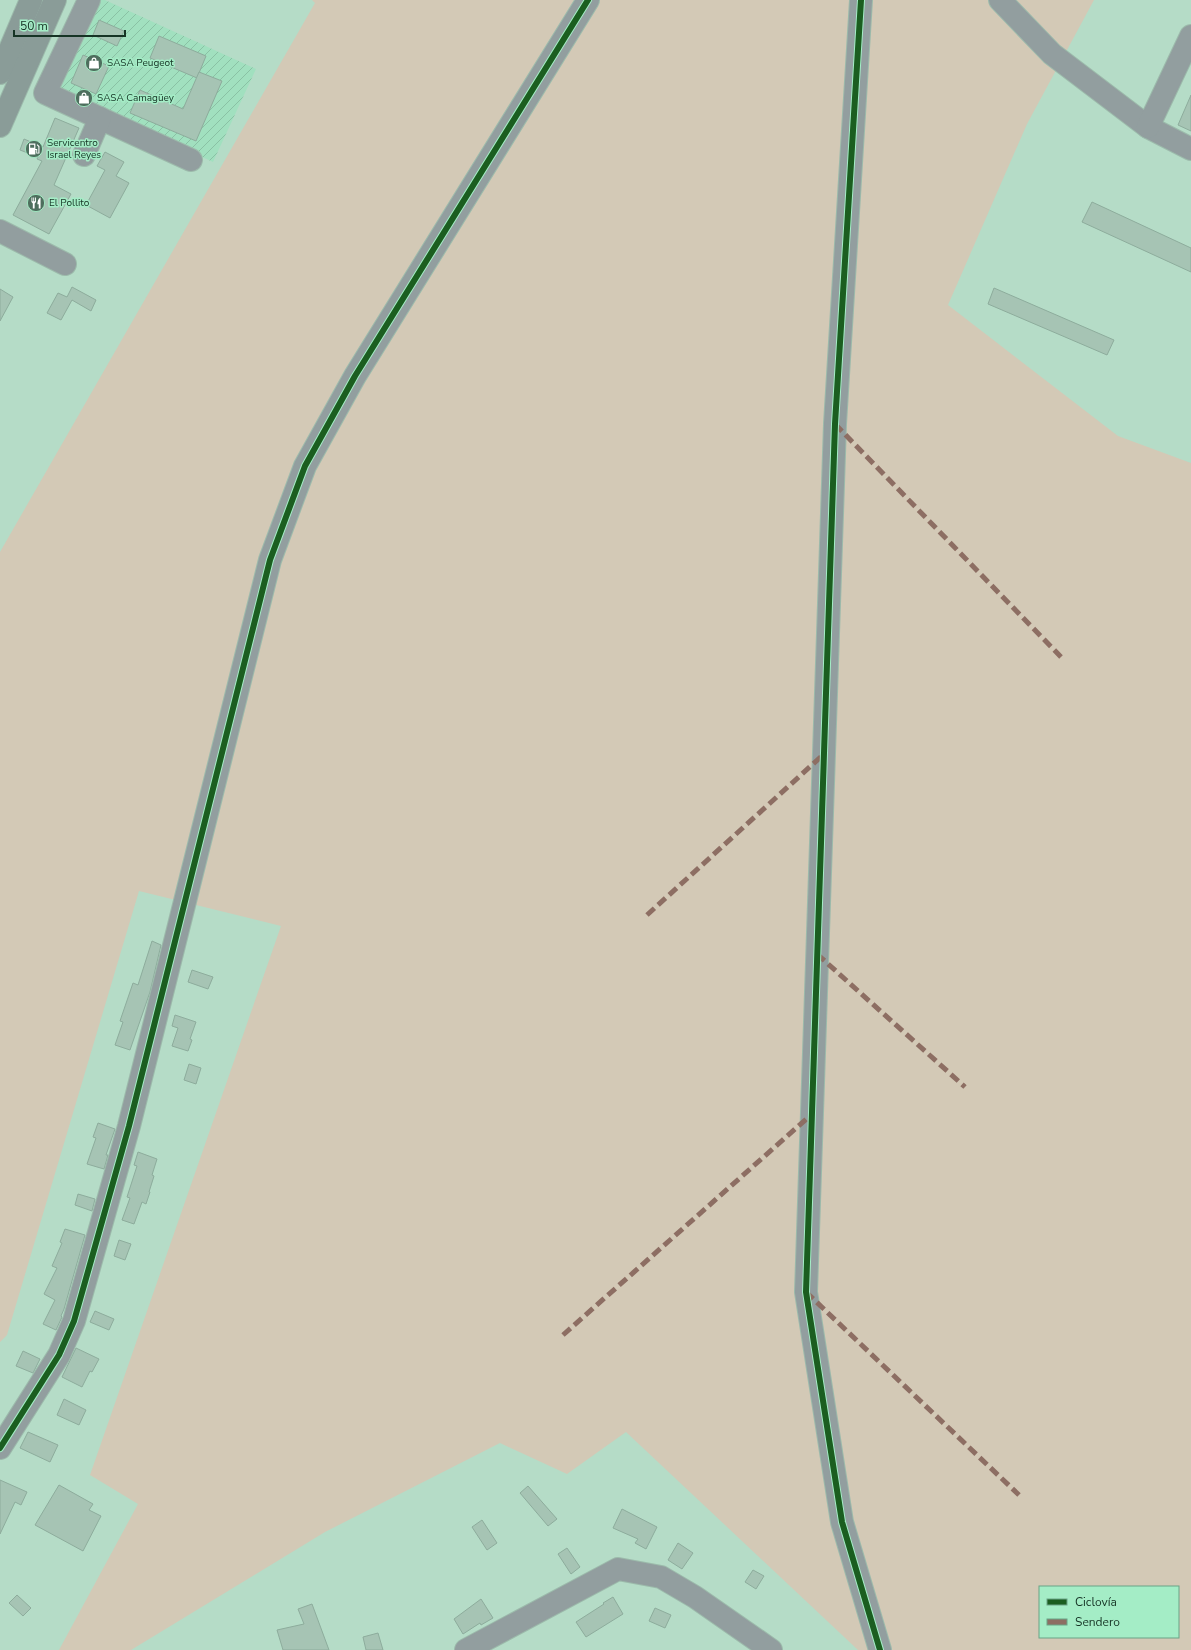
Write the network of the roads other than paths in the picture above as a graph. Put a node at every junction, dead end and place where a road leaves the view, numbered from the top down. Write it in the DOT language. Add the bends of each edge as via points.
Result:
graph roads {
  1 [pos="31,0"];
  2 [pos="55,0"];
  3 [pos="89,0"];
  4 [pos="588,0"];
  5 [pos="861,0"];
  6 [pos="1000,0"];
  7 [pos="1191,36"];
  8 [pos="13,42"];
  9 [pos="33,51"];
  10 [pos="59,63"];
  11 [pos="0,73"];
  12 [pos="100,118"];
  13 [pos="0,126"];
  14 [pos="1148,127"];
  15 [pos="1191,149"];
  16 [pos="84,155"];
  17 [pos="191,160"];
  18 [pos="0,231"];
  19 [pos="65,264"];
  20 [pos="0,1448"];
  21 [pos="466,1650"];
  22 [pos="771,1650"];
  23 [pos="880,1650"];
  1 -- 8 [label="highway"];
  2 -- 9 [label="highway"];
  3 -- 10 [label="street"];
  4 -- 20 [label="street" via="355,376 305,466 270,560 129,1126 74,1321 58,1354"];
  5 -- 23 [label="street" via="835,424 806,1292 842,1522"];
  6 -- 14 [label="street" via="1052,54"];
  7 -- 14 [label="street"];
  8 -- 9 [label="street"];
  8 -- 11 [label="highway"];
  9 -- 10 [label="street"];
  9 -- 13 [label="highway"];
  10 -- 12 [label="street" via="45,93"];
  12 -- 16 [label="street"];
  12 -- 17 [label="street"];
  14 -- 15 [label="street"];
  18 -- 19 [label="street"];
  21 -- 22 [label="street" via="618,1569 661,1577 695,1597"];
}
